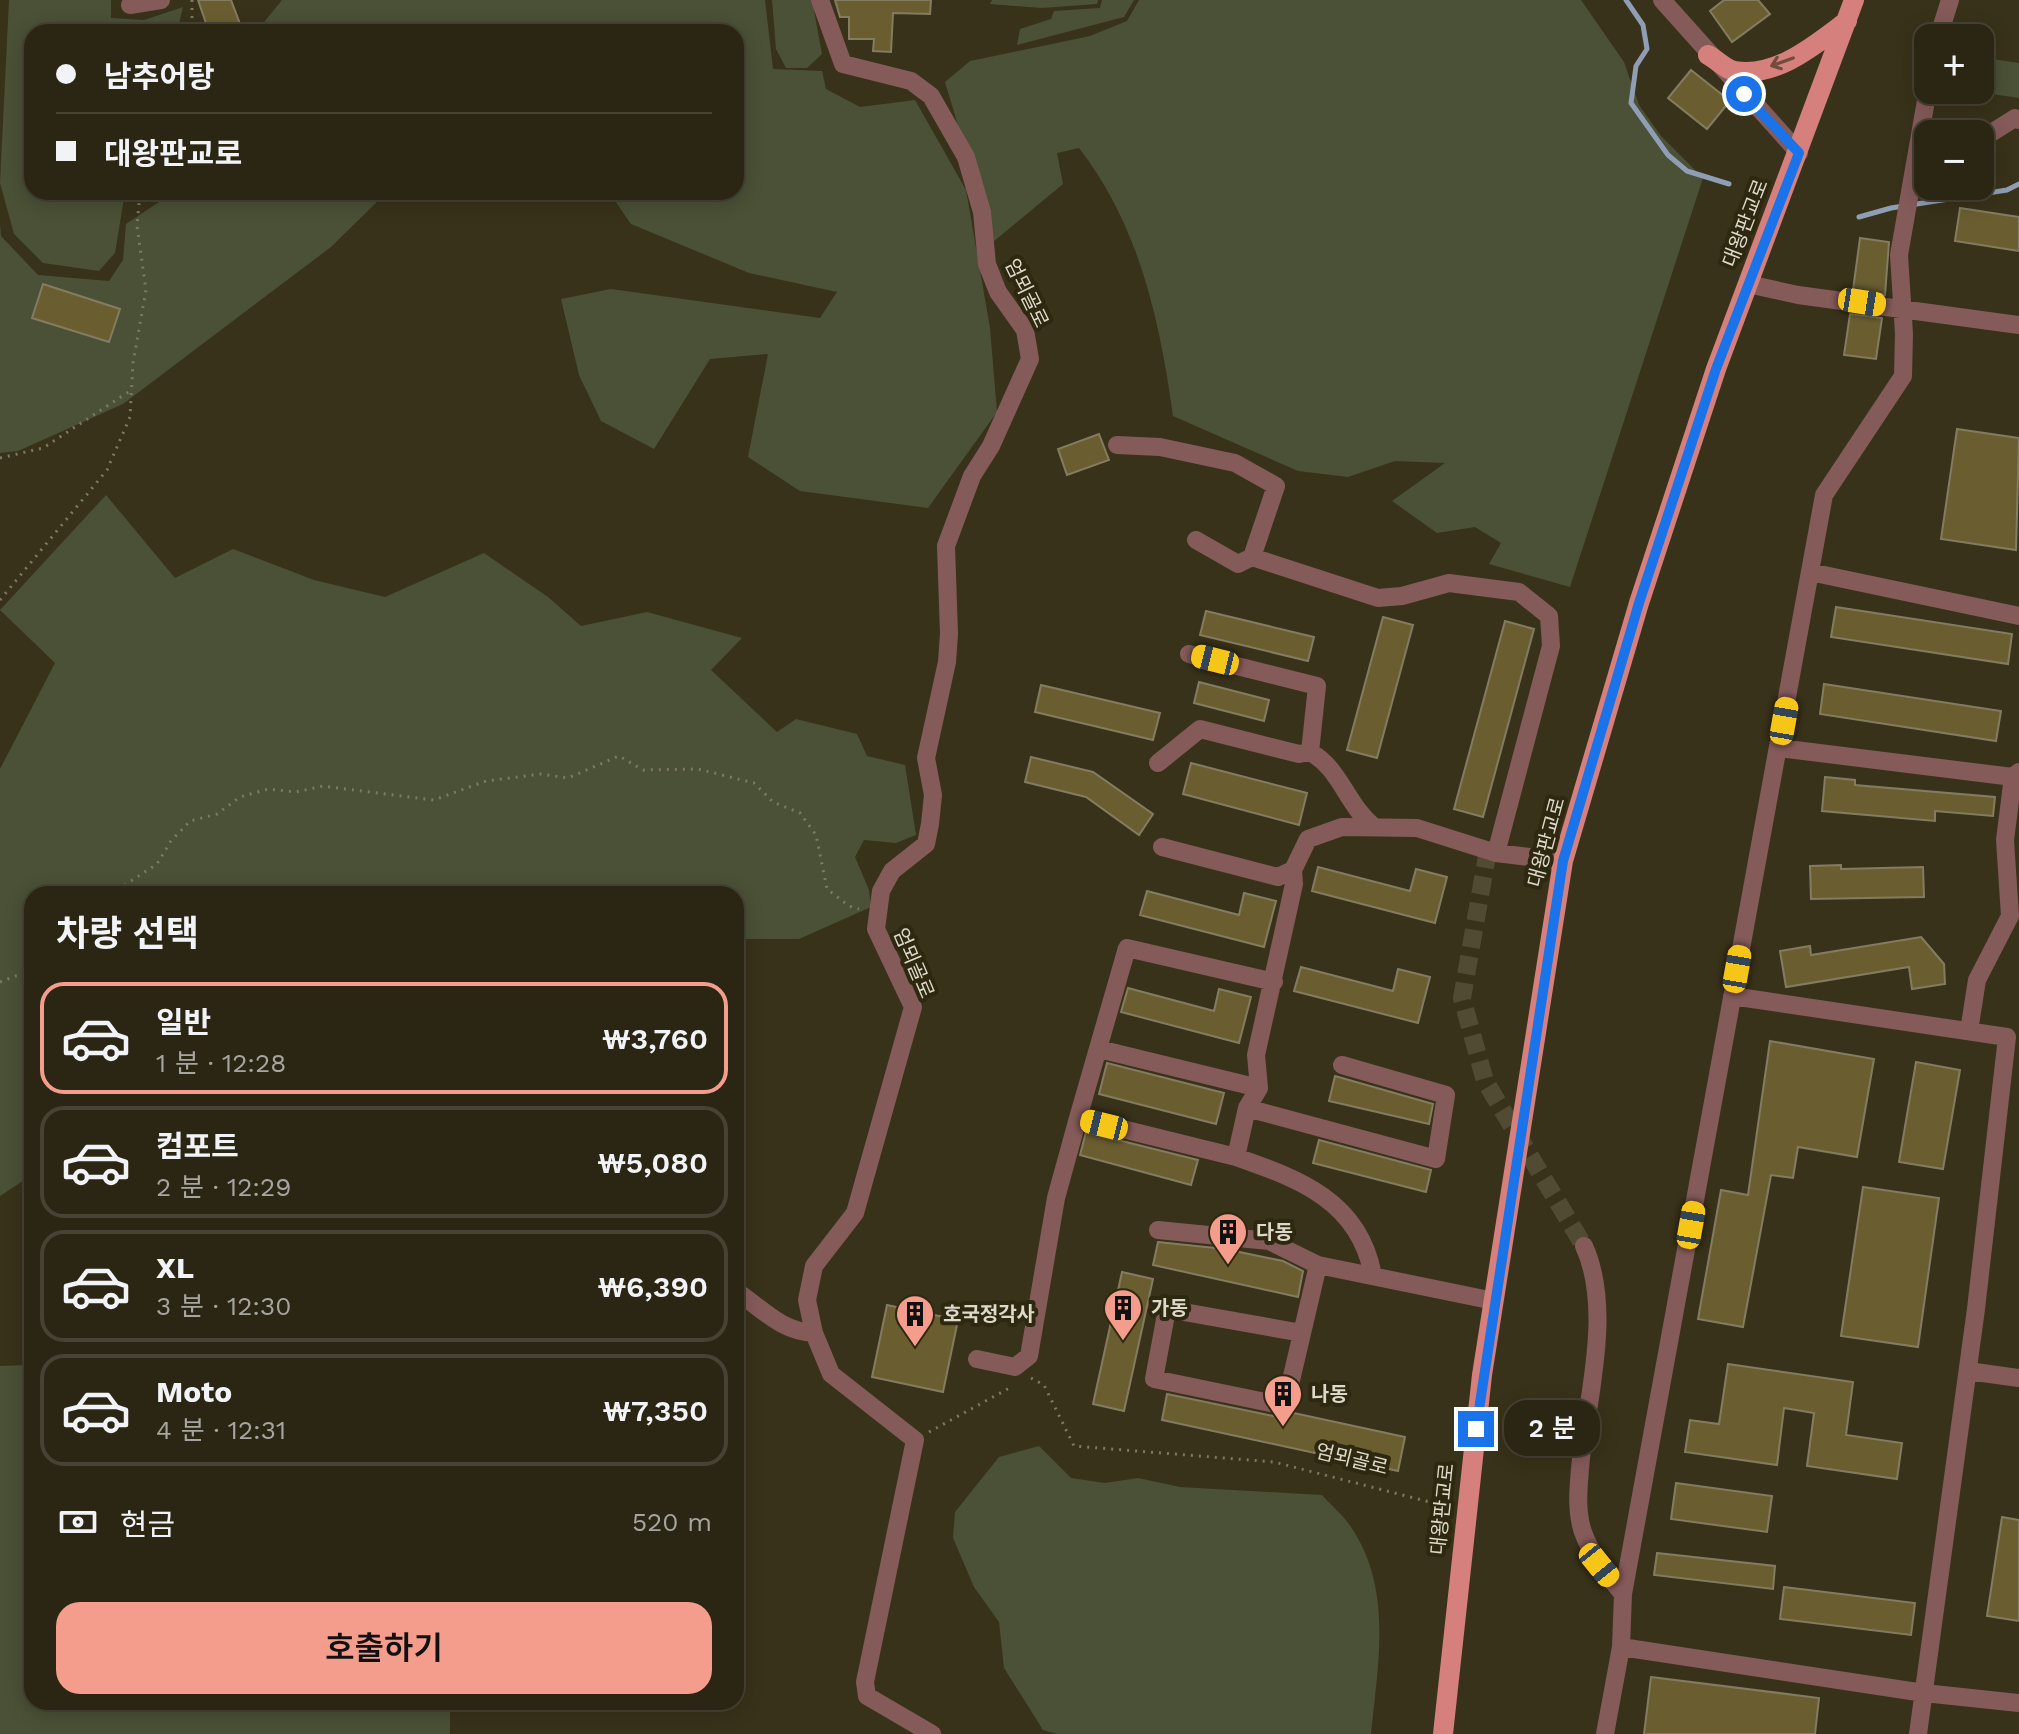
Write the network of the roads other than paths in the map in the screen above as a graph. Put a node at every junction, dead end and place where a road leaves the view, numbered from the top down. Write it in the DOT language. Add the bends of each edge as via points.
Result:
graph roads {
  1 [pos="161,0"];
  2 [pos="820,0"];
  3 [pos="1662,0"];
  4 [pos="1854,0"];
  5 [pos="1950,0"];
  6 [pos="130,5"];
  7 [pos="1847,21"];
  8 [pos="1942,24"];
  9 [pos="1708,55"];
  10 [pos="2019,120"];
  11 [pos="1994,131"];
  12 [pos="1799,153"];
  13 [pos="1914,174"];
  14 [pos="1748,284"];
  15 [pos="1902,307"];
  16 [pos="2019,325"];
  17 [pos="1117,445"];
  18 [pos="1196,540"];
  19 [pos="1252,557"];
  20 [pos="1810,572"];
  21 [pos="2019,616"];
  22 [pos="1189,654"];
  23 [pos="1779,748"];
  24 [pos="1310,752"];
  25 [pos="1158,763"];
  26 [pos="2016,774"];
  27 [pos="1373,826"];
  28 [pos="1162,847"];
  29 [pos="1496,853"];
  30 [pos="1563,861"];
  31 [pos="1293,870"];
  32 [pos="1274,982"];
  33 [pos="1732,996"];
  34 [pos="1969,1031"];
  35 [pos="2013,1033"];
  36 [pos="1099,1049"];
  37 [pos="1342,1065"];
  38 [pos="1259,1088"];
  39 [pos="1247,1108"];
  40 [pos="1078,1118"];
  41 [pos="1236,1157"];
  42 [pos="1158,1230"];
  43 [pos="1584,1246"];
  44 [pos="1318,1265"];
  45 [pos="1373,1276"];
  46 [pos="744,1297"];
  47 [pos="1494,1301"];
  48 [pos="814,1333"];
  49 [pos="1302,1333"];
  50 [pos="977,1359"];
  51 [pos="1968,1371"];
  52 [pos="2019,1378"];
  53 [pos="1623,1594"];
  54 [pos="1621,1647"];
  55 [pos="1924,1693"];
  56 [pos="2019,1703"];
  57 [pos="932,1734"];
  58 [pos="1443,1734"];
  59 [pos="1605,1734"];
  60 [pos="1918,1734"];
  1 -- 6 [label="street"];
  2 -- 48 [label="street, 엄뫼골로" via="843,64 911,81 931,96 966,157 982,212 987,264 998,292 1025,330 1030,359 972,476 946,546 949,634 926,758 933,795 930,824 926,844 892,871 881,891 876,929 913,1007 855,1213 814,1266 807,1300"];
  3 -- 9 [label="street"];
  4 -- 7 [label="main road, 대왕판교로"];
  5 -- 8 [label="street"];
  7 -- 9 [label="main road, one-way" via="1801,56 1765,68 1733,71"];
  7 -- 12 [label="main road, 대왕판교로"];
  9 -- 12 [label="street"];
  10 -- 11 [label="street"];
  12 -- 14 [label="main road, 대왕판교로"];
  13 -- 15 [label="street" via="1899,255"];
  14 -- 15 [label="street"];
  14 -- 30 [label="main road, 대왕판교로" via="1639,603"];
  15 -- 16 [label="street"];
  15 -- 20 [label="street" via="1903,376 1824,495"];
  17 -- 19 [label="street" via="1160,447 1235,463 1276,486"];
  18 -- 19 [label="street" via="1238,564"];
  19 -- 29 [label="street" via="1378,598 1449,583 1519,592 1549,616 1551,646"];
  20 -- 21 [label="street"];
  20 -- 23 [label="street"];
  22 -- 24 [label="street" via="1317,686"];
  23 -- 26 [label="street"];
  23 -- 33 [label="street"];
  24 -- 25 [label="street" via="1299,754 1200,729"];
  24 -- 27 [label="street" via="1326,761"];
  26 -- 34 [label="street" via="2005,840 2010,916 1977,980"];
  27 -- 29 [label="street" via="1417,828"];
  27 -- 31 [label="street" via="1342,827 1308,839"];
  28 -- 31 [label="street" via="1278,877"];
  29 -- 30 [label="street"];
  30 -- 47 [label="main road, 대왕판교로"];
  31 -- 32 [label="street"];
  32 -- 36 [label="street" via="1127,948"];
  32 -- 38 [label="street" via="1256,1055"];
  33 -- 34 [label="street"];
  33 -- 53 [label="street"];
  34 -- 35 [label="street"];
  35 -- 51 [label="street"];
  36 -- 38 [label="street"];
  36 -- 40 [label="street"];
  37 -- 39 [label="street" via="1446,1095 1436,1159"];
  38 -- 39 [label="street"];
  39 -- 41 [label="street"];
  40 -- 41 [label="street"];
  40 -- 50 [label="street" via="1056,1198 1029,1356 1015,1367"];
  41 -- 45 [label="street" via="1308,1184 1329,1199 1370,1259"];
  42 -- 44 [label="street" via="1269,1241"];
  43 -- 53 [label="street" via="1599,1304 1577,1491 1582,1530 1599,1565"];
  44 -- 45 [label="street"];
  44 -- 49 [label="street"];
  45 -- 47 [label="street"];
  46 -- 48 [label="street" via="776,1323 794,1332"];
  47 -- 58 [label="main road, 대왕판교로"];
  48 -- 57 [label="street, 엄뫼골로" via="831,1374 915,1440 865,1682 867,1696"];
  49 -- 49 [label="street" via="1285,1406 1154,1379 1167,1309"];
  51 -- 52 [label="street"];
  51 -- 55 [label="street"];
  53 -- 54 [label="street"];
  54 -- 55 [label="street"];
  54 -- 59 [label="street"];
  55 -- 56 [label="street"];
  55 -- 60 [label="street"];
}
